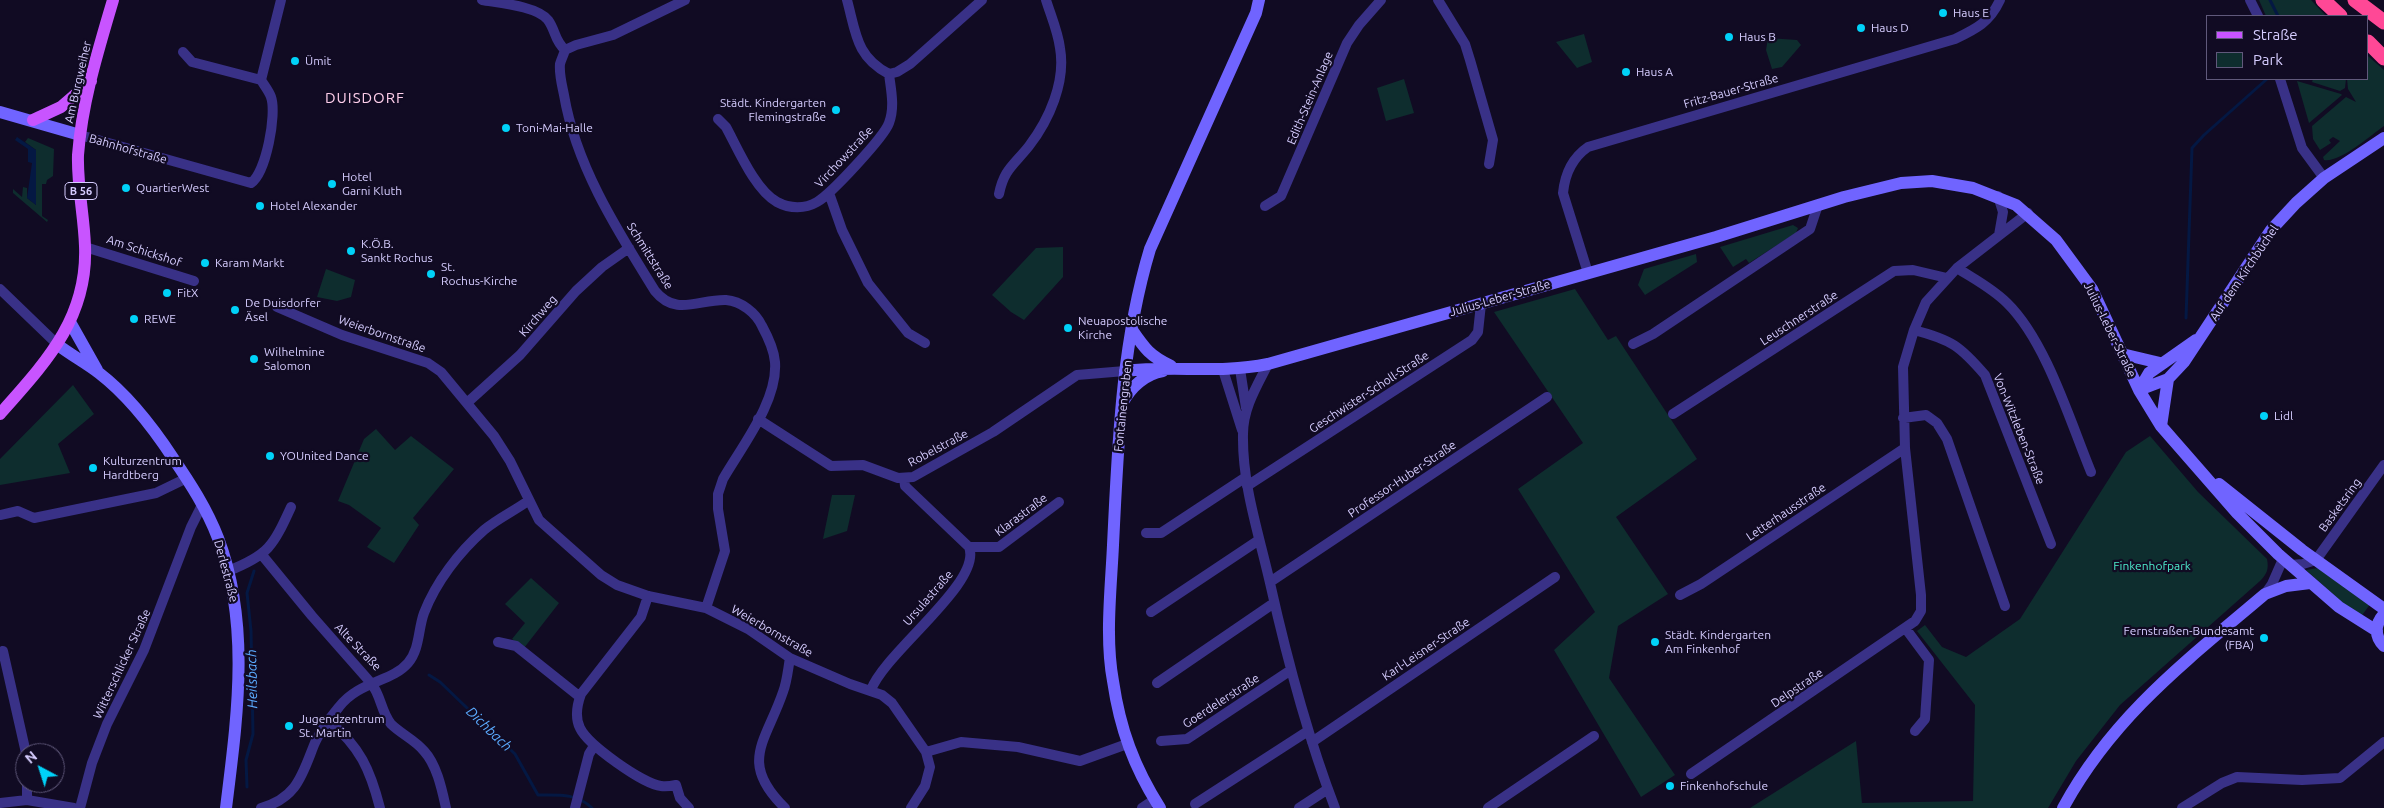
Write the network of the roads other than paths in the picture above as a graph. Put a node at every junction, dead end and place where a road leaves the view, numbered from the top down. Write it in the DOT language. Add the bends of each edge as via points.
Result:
graph roads {
  1 [pos="113,0"];
  2 [pos="281,0"];
  3 [pos="482,0"];
  4 [pos="685,0"];
  5 [pos="847,0"];
  6 [pos="982,0"];
  7 [pos="1046,0"];
  8 [pos="1260,0"];
  9 [pos="1381,0"];
  10 [pos="1438,0"];
  11 [pos="2000,0"];
  12 [pos="2250,0"];
  13 [pos="2323,0"];
  14 [pos="2356,0"];
  15 [pos="2258,15"];
  16 [pos="2339,15"];
  17 [pos="2384,22"];
  18 [pos="2369,43"];
  19 [pos="565,50"];
  20 [pos="183,52"];
  21 [pos="2384,58"];
  22 [pos="889,74"];
  23 [pos="261,80"];
  24 [pos="2280,80"];
  25 [pos="91,81"];
  26 [pos="0,112"];
  27 [pos="718,119"];
  28 [pos="33,120"];
  29 [pos="80,135"];
  30 [pos="2384,138"];
  31 [pos="1489,164"];
  32 [pos="2324,178"];
  33 [pos="829,193"];
  34 [pos="999,194"];
  35 [pos="1998,196"];
  36 [pos="1266,206"];
  37 [pos="1818,206"];
  38 [pos="2028,213"];
  39 [pos="1999,235"];
  40 [pos="85,246"];
  41 [pos="628,248"];
  42 [pos="1957,268"];
  43 [pos="1588,273"];
  44 [pos="1947,278"];
  45 [pos="194,281"];
  46 [pos="0,289"];
  47 [pos="1481,304"];
  48 [pos="277,307"];
  49 [pos="70,322"];
  50 [pos="1132,330"];
  51 [pos="1914,330"];
  52 [pos="2200,337"];
  53 [pos="925,343"];
  54 [pos="1633,344"];
  55 [pos="58,345"];
  56 [pos="2122,354"];
  57 [pos="1268,364"];
  58 [pos="2160,364"];
  59 [pos="1178,369"];
  60 [pos="1240,369"];
  61 [pos="1223,370"];
  62 [pos="1125,371"];
  63 [pos="98,372"];
  64 [pos="2168,379"];
  65 [pos="1141,380"];
  66 [pos="2139,390"];
  67 [pos="1547,397"];
  68 [pos="468,402"];
  69 [pos="1121,407"];
  70 [pos="1246,408"];
  71 [pos="0,414"];
  72 [pos="1673,414"];
  73 [pos="1904,418"];
  74 [pos="758,420"];
  75 [pos="2161,426"];
  76 [pos="1243,433"];
  77 [pos="1905,448"];
  78 [pos="2190,461"];
  79 [pos="2384,465"];
  80 [pos="2091,472"];
  81 [pos="187,478"];
  82 [pos="904,478"];
  83 [pos="1247,482"];
  84 [pos="528,501"];
  85 [pos="1059,502"];
  86 [pos="202,505"];
  87 [pos="291,508"];
  88 [pos="0,515"];
  89 [pos="1146,534"];
  90 [pos="1259,540"];
  91 [pos="2051,544"];
  92 [pos="969,547"];
  93 [pos="262,555"];
  94 [pos="2316,560"];
  95 [pos="2286,562"];
  96 [pos="228,571"];
  97 [pos="1555,576"];
  98 [pos="1270,582"];
  99 [pos="2310,583"];
  100 [pos="2264,594"];
  101 [pos="1680,595"];
  102 [pos="648,596"];
  103 [pos="1274,603"];
  104 [pos="2005,606"];
  105 [pos="706,608"];
  106 [pos="2384,609"];
  107 [pos="1151,612"];
  108 [pos="2384,614"];
  109 [pos="1906,629"];
  110 [pos="2377,631"];
  111 [pos="498,642"];
  112 [pos="2384,646"];
  113 [pos="3,651"];
  114 [pos="790,658"];
  115 [pos="1291,670"];
  116 [pos="371,682"];
  117 [pos="1157,683"];
  118 [pos="871,690"];
  119 [pos="580,697"];
  120 [pos="329,721"];
  121 [pos="1308,731"];
  122 [pos="1915,731"];
  123 [pos="1594,736"];
  124 [pos="1161,741"];
  125 [pos="1312,742"];
  126 [pos="2384,742"];
  127 [pos="24,743"];
  128 [pos="1127,744"];
  129 [pos="594,746"];
  130 [pos="926,752"];
  131 [pos="1691,774"];
  132 [pos="1328,789"];
  133 [pos="27,793"];
  134 [pos="27,800"];
  135 [pos="0,803"];
  136 [pos="1157,804"];
  137 [pos="1195,804"];
  138 [pos="576,807"];
  139 [pos="74,808"];
  140 [pos="80,808"];
  141 [pos="226,808"];
  142 [pos="261,808"];
  143 [pos="380,808"];
  144 [pos="446,808"];
  145 [pos="689,808"];
  146 [pos="785,808"];
  147 [pos="911,808"];
  148 [pos="1142,808"];
  149 [pos="1300,808"];
  150 [pos="1335,808"];
  151 [pos="1488,808"];
  152 [pos="2063,808"];
  153 [pos="2182,808"];
  1 -- 25 [label="main road, Am Burgweiher / B 56"];
  2 -- 23 [label="street"];
  3 -- 19 [label="street" via="535,11 546,17 557,43"];
  4 -- 19 [label="street" via="613,35"];
  5 -- 22 [label="street" via="860,47 874,65"];
  6 -- 22 [label="street" via="910,64"];
  7 -- 34 [label="street" via="1061,50 1056,94 1030,145 1002,178"];
  8 -- 50 [label="street, Fontainengraben" via="1150,249"];
  9 -- 36 [label="street, Edith-Stein-Anlage" via="1347,43 1281,196"];
  10 -- 31 [label="street" via="1465,44 1470,60 1493,140"];
  11 -- 43 [label="street, Fritz-Bauer-Straße" via="1991,17 1979,28 1955,39 1588,147 1573,161 1564,180 1563,193"];
  12 -- 15 [label="street"];
  13 -- 16 [label="highway"];
  14 -- 17 [label="highway"];
  18 -- 21 [label="highway"];
  19 -- 41 [label="street, Schmittstraße" via="560,63 567,113 596,190"];
  20 -- 23 [label="street" via="192,62"];
  22 -- 33 [label="street, Virchowstraße" via="892,108 886,129"];
  23 -- 29 [label="street, Bahnhofstraße" via="271,96 274,116 259,175 251,183"];
  24 -- 32 [label="street" via="2302,148"];
  25 -- 28 [label="main road" via="61,107"];
  25 -- 29 [label="main road, Am Burgweiher / B 56"];
  26 -- 28 [label="street, Bahnhofstraße"];
  27 -- 33 [label="street, Virchowstraße" via="768,197 786,206 803,207 818,202"];
  28 -- 29 [label="street, Bahnhofstraße"];
  29 -- 40 [label="main road, Am Burgweiher / B 56" via="78,160"];
  30 -- 32 [label="street, Auf dem Kirchbüchel"];
  32 -- 52 [label="street, Auf dem Kirchbüchel" via="2271,230"];
  33 -- 53 [label="street" via="842,230 868,283 908,334"];
  35 -- 37 [label="street, Julius-Leber-Straße" via="1966,186 1932,181 1901,183"];
  35 -- 38 [label="street, Julius-Leber-Straße"];
  35 -- 39 [label="street" via="2003,212"];
  37 -- 43 [label="street, Julius-Leber-Straße"];
  37 -- 54 [label="street" via="1810,229"];
  38 -- 39 [label="street"];
  38 -- 56 [label="street, Julius-Leber-Straße" via="2056,240 2092,289"];
  39 -- 42 [label="street"];
  40 -- 45 [label="street, Am Schickshof"];
  40 -- 49 [label="main road, Am Burgweiher / B 56" via="83,276"];
  41 -- 68 [label="street, Kirchweg" via="576,291 520,355"];
  41 -- 74 [label="street, Schmittstraße" via="661,299 681,305 726,300 740,304 760,323 772,345 775,369 770,397"];
  42 -- 44 [label="street"];
  42 -- 80 [label="street" via="2009,304 2030,333 2048,366"];
  43 -- 47 [label="street, Julius-Leber-Straße"];
  44 -- 51 [label="street" via="1926,302"];
  44 -- 72 [label="street, Leuschnerstraße" via="1913,270 1894,271"];
  46 -- 55 [label="street"];
  47 -- 57 [label="street, Julius-Leber-Straße"];
  47 -- 83 [label="street, Geschwister-Scholl-Straße" via="1478,332 1472,340"];
  48 -- 68 [label="street, Weierbornstraße" via="342,335 428,363 441,372"];
  49 -- 55 [label="main road, Am Burgweiher / B 56"];
  49 -- 63 [label="street, Derlestraße"];
  50 -- 59 [label="street, Julius-Leber-Straße" via="1154,358"];
  50 -- 62 [label="street, Fontainengraben"];
  51 -- 73 [label="street" via="1903,368"];
  51 -- 91 [label="street, Von-Witzleben-Straße" via="1943,338 1966,353 1985,375"];
  52 -- 58 [label="street, Auf dem Kirchbüchel"];
  52 -- 64 [label="street, Auf dem Kirchbüchel"];
  55 -- 63 [label="street, Derlestraße"];
  55 -- 71 [label="main road, Am Burgweiher / B 56"];
  56 -- 58 [label="street"];
  56 -- 66 [label="street, Julius-Leber-Straße"];
  57 -- 60 [label="street, Julius-Leber-Straße"];
  57 -- 70 [label="street"];
  58 -- 66 [label="street, Auf dem Kirchbüchel" via="2149,373"];
  59 -- 61 [label="street, Julius-Leber-Straße"];
  59 -- 62 [label="street, Julius-Leber-Straße"];
  59 -- 65 [label="street, Julius-Leber-Straße" via="1157,372"];
  60 -- 61 [label="street, Julius-Leber-Straße"];
  60 -- 70 [label="street"];
  61 -- 76 [label="street"];
  62 -- 65 [label="street"];
  62 -- 69 [label="street, Fontainengraben"];
  62 -- 82 [label="street, Robelstraße" via="1077,375 993,432 913,477"];
  63 -- 81 [label="street, Derlestraße" via="137,408"];
  64 -- 66 [label="street, Auf dem Kirchbüchel"];
  64 -- 75 [label="street"];
  65 -- 69 [label="street, Julius-Leber-Straße" via="1129,391"];
  66 -- 75 [label="street, Julius-Leber-Straße"];
  67 -- 98 [label="street, Professor-Huber-Straße"];
  68 -- 84 [label="street, Weierbornstraße" via="510,461"];
  69 -- 128 [label="street, Fontainengraben" via="1110,650 1112,679"];
  70 -- 76 [label="street"];
  73 -- 77 [label="street"];
  73 -- 104 [label="street" via="1926,415 1937,423 1947,439"];
  74 -- 82 [label="street, Robelstraße" via="831,466 863,465"];
  74 -- 105 [label="street, Schmittstraße" via="723,479 718,494 725,551"];
  75 -- 78 [label="street, Julius-Leber-Straße"];
  76 -- 83 [label="street"];
  77 -- 101 [label="street, Letterhausstraße" via="1702,584"];
  77 -- 109 [label="street, Delpstraße" via="1921,595 1921,611"];
  78 -- 94 [label="street, Julius-Leber-Straße"];
  78 -- 95 [label="street, Julius-Leber-Straße"];
  79 -- 94 [label="street, Basketsring"];
  81 -- 86 [label="street, Derlestraße"];
  81 -- 88 [label="street" via="156,493 34,518 18,511"];
  82 -- 92 [label="street" via="905,486"];
  83 -- 89 [label="street" via="1161,534"];
  83 -- 90 [label="street"];
  84 -- 102 [label="street, Weierbornstraße" via="539,520 602,575 617,585"];
  84 -- 116 [label="street, Alte Straße" via="484,530 466,548 430,599 416,650 409,662"];
  85 -- 92 [label="street, Klarastraße" via="999,547"];
  86 -- 96 [label="street, Derlestraße" via="218,537"];
  86 -- 140 [label="street, Witterschlicker Straße" via="148,642 107,724"];
  87 -- 93 [label="street" via="276,540"];
  90 -- 98 [label="street"];
  90 -- 107 [label="street"];
  92 -- 118 [label="street, Ursulastraße" via="972,555 970,565 963,577 886,664"];
  93 -- 96 [label="street"];
  93 -- 116 [label="street, Alte Straße"];
  94 -- 95 [label="street" via="2303,564"];
  94 -- 106 [label="street, Julius-Leber-Straße"];
  95 -- 99 [label="street, Julius-Leber-Straße"];
  95 -- 100 [label="street"];
  96 -- 141 [label="street, Derlestraße" via="236,603 239,649"];
  97 -- 125 [label="street, Karl-Leisner-Straße"];
  98 -- 103 [label="street"];
  99 -- 100 [label="street" via="2286,586"];
  99 -- 110 [label="street, Julius-Leber-Straße"];
  100 -- 152 [label="street" via="2124,720 2087,767"];
  102 -- 105 [label="street, Weierbornstraße"];
  102 -- 119 [label="street" via="641,618"];
  103 -- 115 [label="street"];
  103 -- 117 [label="street"];
  105 -- 114 [label="street, Weierbornstraße" via="748,629"];
  108 -- 110 [label="street"];
  109 -- 122 [label="street" via="1928,660 1926,719"];
  109 -- 131 [label="street, Delpstraße"];
  110 -- 112 [label="street"];
  111 -- 119 [label="street" via="516,646"];
  113 -- 127 [label="street"];
  114 -- 118 [label="street, Weierbornstraße"];
  114 -- 146 [label="street" via="784,692 758,758 760,776"];
  115 -- 121 [label="street"];
  115 -- 124 [label="street, Goerdelerstraße" via="1187,738"];
  116 -- 120 [label="street" via="354,691"];
  116 -- 144 [label="street" via="392,724 425,751 441,786"];
  118 -- 130 [label="street, Weierbornstraße" via="892,703"];
  119 -- 129 [label="street" via="578,721"];
  120 -- 142 [label="street" via="292,791 272,805"];
  120 -- 143 [label="street" via="348,738 364,760"];
  121 -- 125 [label="street"];
  121 -- 137 [label="street"];
  123 -- 151 [label="street"];
  125 -- 132 [label="street"];
  126 -- 153 [label="street" via="2340,778 2237,778 2222,783"];
  128 -- 130 [label="street" via="1080,761 1018,747 961,742"];
  128 -- 136 [label="street, Fontainengraben"];
  129 -- 138 [label="street" via="589,754"];
  129 -- 145 [label="street" via="629,771 660,786 676,785 680,798"];
  130 -- 147 [label="street" via="930,767 925,786"];
  132 -- 149 [label="street"];
  132 -- 150 [label="street"];
  133 -- 134 [label="street"];
  134 -- 135 [label="street"];
  134 -- 139 [label="street"];
  136 -- 148 [label="street, Fontainengraben"];
}
